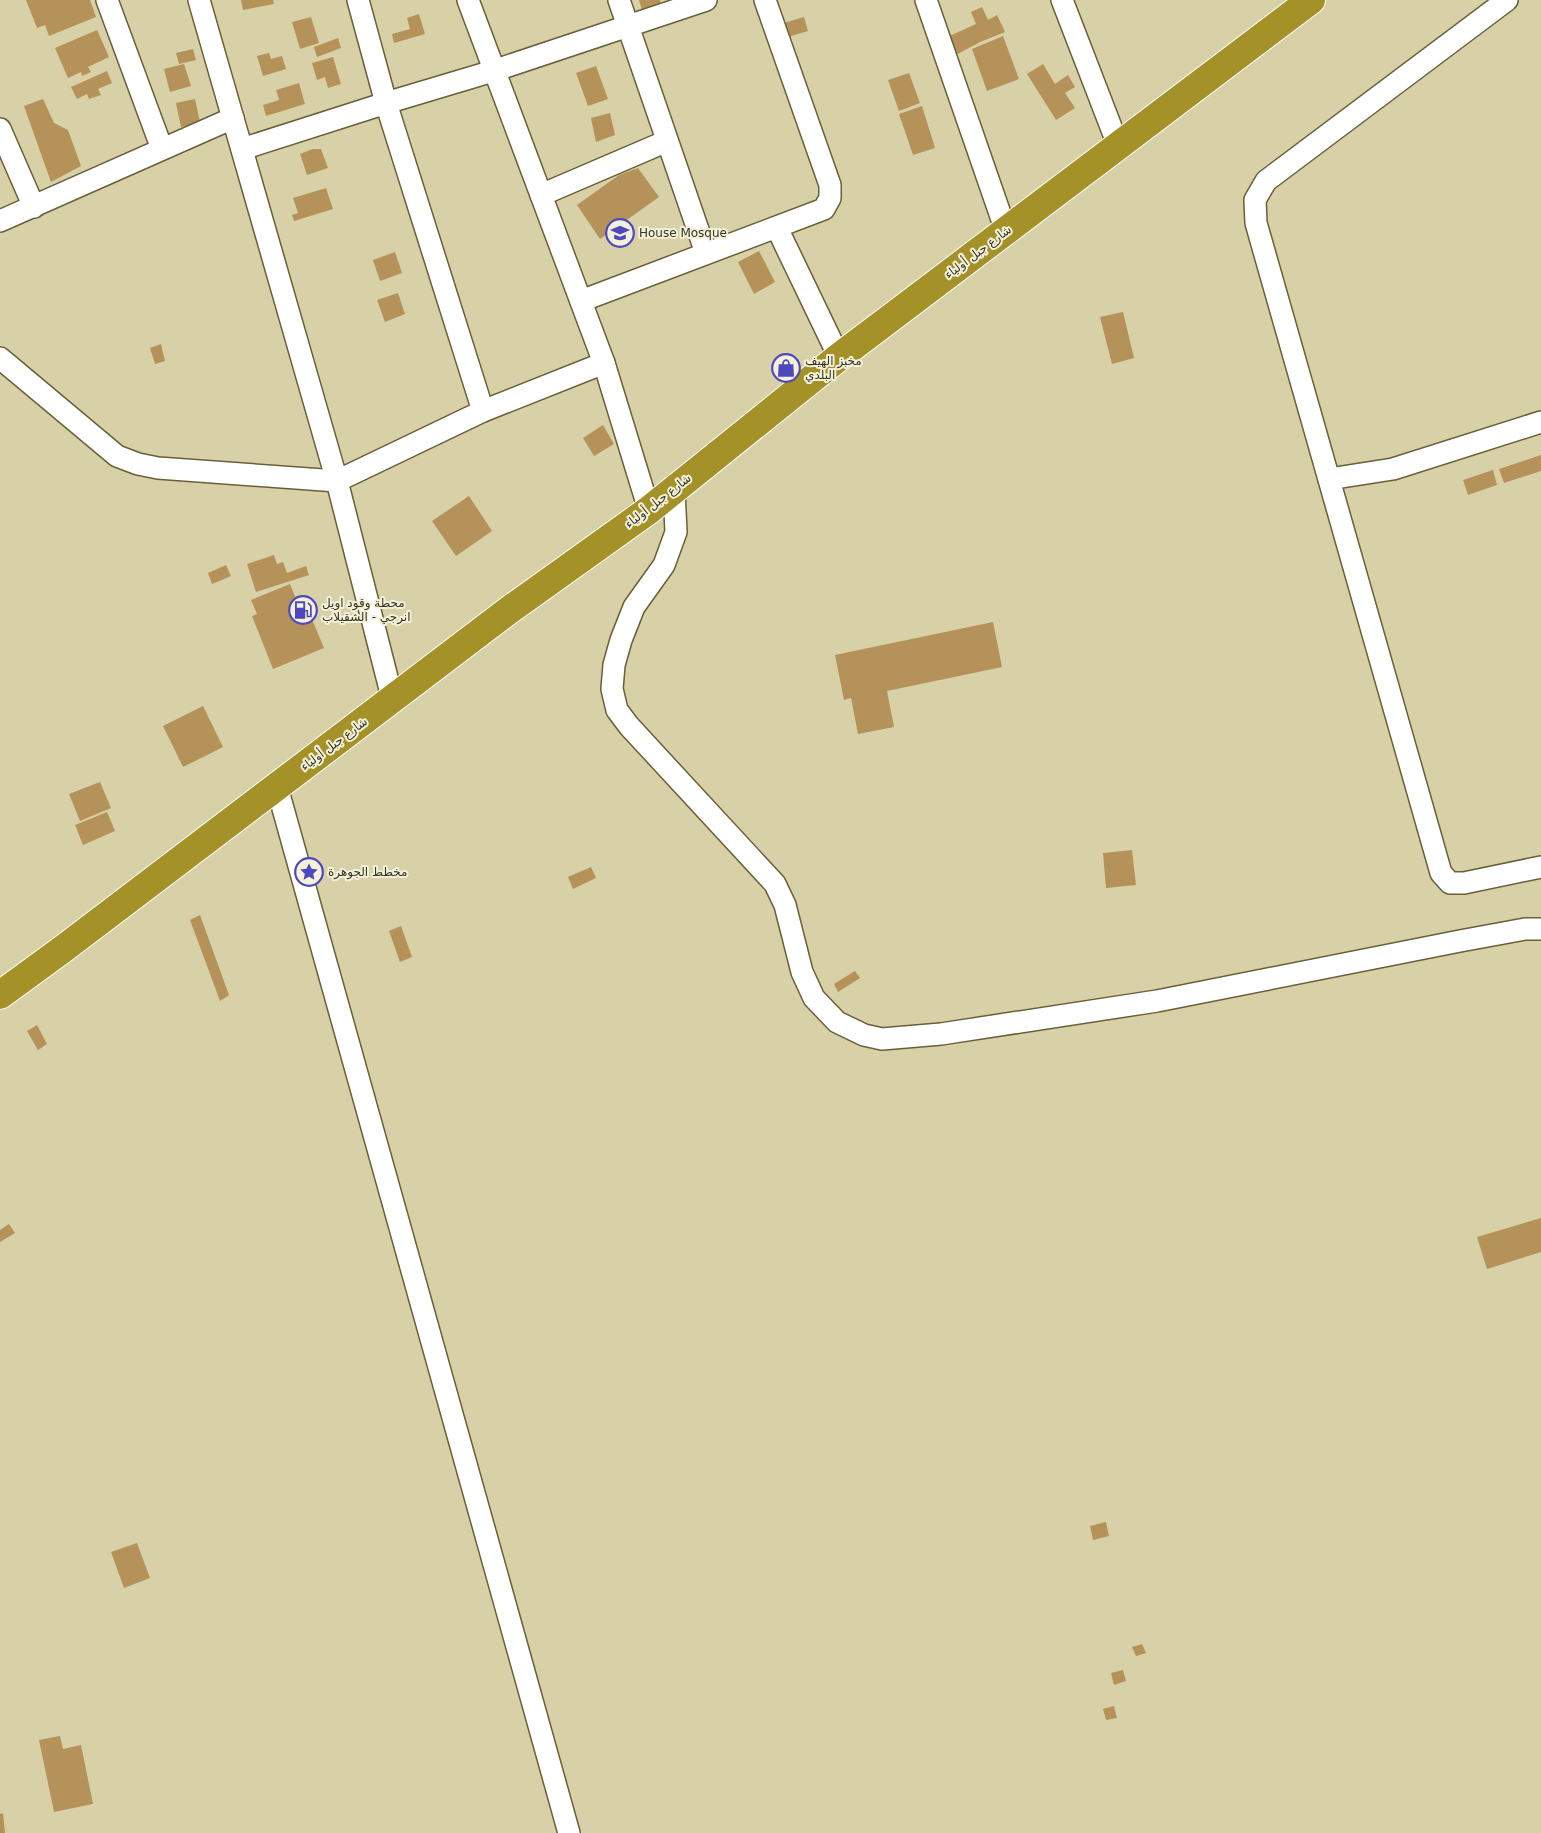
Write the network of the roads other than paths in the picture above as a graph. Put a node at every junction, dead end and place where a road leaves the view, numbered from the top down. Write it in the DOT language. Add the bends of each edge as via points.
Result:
graph roads {
  1 [pos="107,0"];
  2 [pos="199,0"];
  3 [pos="358,0"];
  4 [pos="468,0"];
  5 [pos="619,0"];
  6 [pos="706,0"];
  7 [pos="765,0"];
  8 [pos="926,0"];
  9 [pos="1062,0"];
  10 [pos="1311,0"];
  11 [pos="1507,0"];
  12 [pos="628,25"];
  13 [pos="493,71"];
  14 [pos="386,102"];
  15 [pos="233,118"];
  16 [pos="0,129"];
  17 [pos="667,141"];
  18 [pos="1118,146"];
  19 [pos="162,149"];
  20 [pos="242,149"];
  21 [pos="541,195"];
  22 [pos="34,206"];
  23 [pos="0,221"];
  24 [pos="777,228"];
  25 [pos="1006,231"];
  26 [pos="706,253"];
  27 [pos="581,301"];
  28 [pos="0,358"];
  29 [pos="839,358"];
  30 [pos="604,363"];
  31 [pos="483,412"];
  32 [pos="1541,422"];
  33 [pos="1329,479"];
  34 [pos="337,481"];
  35 [pos="674,490"];
  36 [pos="648,510"];
  37 [pos="393,700"];
  38 [pos="277,787"];
  39 [pos="1541,867"];
  40 [pos="1541,929"];
  41 [pos="0,995"];
  42 [pos="569,1833"];
  1 -- 19 [label="street"];
  2 -- 15 [label="street"];
  3 -- 14 [label="street"];
  4 -- 13 [label="street"];
  5 -- 12 [label="street"];
  6 -- 12 [label="street"];
  7 -- 24 [label="street" via="830,185 830,198 824,209"];
  8 -- 25 [label="street"];
  9 -- 18 [label="street"];
  10 -- 18 [label="highway, شارع جبل أولياء"];
  11 -- 33 [label="street" via="1266,181 1255,200 1256,223"];
  12 -- 13 [label="street"];
  12 -- 17 [label="street"];
  13 -- 14 [label="street"];
  13 -- 21 [label="street"];
  14 -- 20 [label="street"];
  14 -- 31 [label="street"];
  15 -- 19 [label="street"];
  15 -- 20 [label="street"];
  16 -- 22 [label="street"];
  17 -- 21 [label="street"];
  17 -- 26 [label="street"];
  18 -- 25 [label="highway, شارع جبل أولياء"];
  19 -- 22 [label="street"];
  20 -- 34 [label="street"];
  21 -- 27 [label="street"];
  22 -- 23 [label="street"];
  24 -- 26 [label="street"];
  24 -- 29 [label="street"];
  25 -- 29 [label="highway, شارع جبل أولياء"];
  26 -- 27 [label="street"];
  27 -- 30 [label="street"];
  28 -- 34 [label="street" via="117,456 138,464"];
  29 -- 35 [label="highway, شارع جبل أولياء"];
  30 -- 31 [label="street"];
  30 -- 36 [label="street"];
  31 -- 34 [label="street"];
  32 -- 33 [label="street" via="1393,469"];
  33 -- 39 [label="street" via="1441,873 1450,883 1464,883"];
  34 -- 37 [label="street"];
  35 -- 36 [label="highway, شارع جبل أولياء"];
  35 -- 40 [label="street" via="676,532 664,565 634,607 614,665 612,689 617,710 775,884 785,906 802,972 814,998 837,1022 848,1028 882,1039 941,1034 1158,1001 1460,940"];
  36 -- 37 [label="highway, شارع جبل أولياء" via="512,608"];
  37 -- 38 [label="highway, شارع جبل أولياء"];
  38 -- 41 [label="highway, شارع جبل أولياء"];
  38 -- 42 [label="street"];
}
